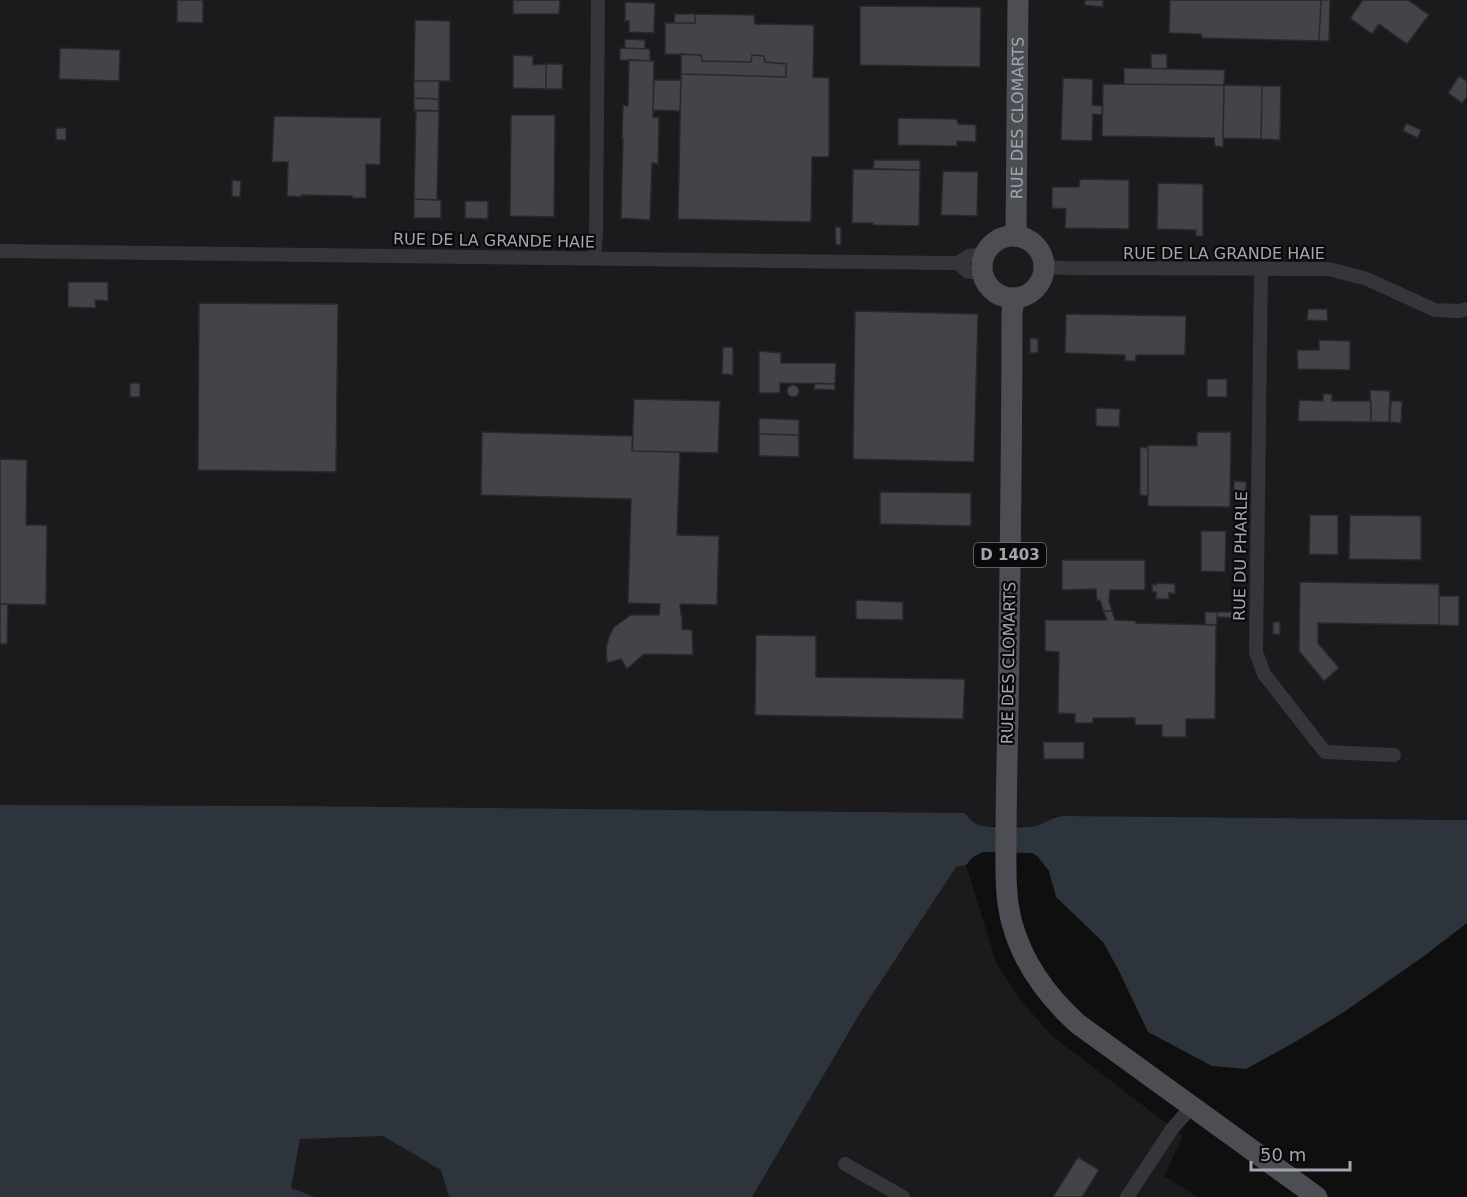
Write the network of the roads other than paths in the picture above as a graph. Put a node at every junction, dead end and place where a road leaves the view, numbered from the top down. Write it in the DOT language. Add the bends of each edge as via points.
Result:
graph roads {
  1 [pos="598,0"];
  2 [pos="1018,0"];
  3 [pos="1016,236"];
  4 [pos="0,250"];
  5 [pos="594,258"];
  6 [pos="984,263"];
  7 [pos="1044,267"];
  8 [pos="1261,268"];
  9 [pos="1015,298"];
  10 [pos="1467,309"];
  11 [pos="1394,755"];
  12 [pos="1192,1106"];
  13 [pos="845,1164"];
  14 [pos="903,1197"];
  15 [pos="1126,1197"];
  16 [pos="1317,1197"];
  1 -- 5 [label="street"];
  2 -- 3 [label="main road, RUE DES CLOMARTS"];
  3 -- 6 [label="main road" via="990,246"];
  3 -- 7 [label="main road" via="1039,249"];
  4 -- 5 [label="street, RUE DE LA GRANDE HAIE"];
  5 -- 6 [label="street, RUE DE LA GRANDE HAIE" via="958,262 969,256"];
  6 -- 9 [label="main road" via="985,281 990,288"];
  7 -- 8 [label="street, RUE DE LA GRANDE HAIE"];
  7 -- 9 [label="main road" via="1039,284"];
  8 -- 10 [label="street, RUE DE LA GRANDE HAIE" via="1329,269 1367,279 1435,310"];
  8 -- 11 [label="street, RUE DU PHARLE" via="1256,652 1264,674 1325,752"];
  9 -- 12 [label="main road, RUE DES CLOMARTS / D 1403" via="1006,812 1007,895 1012,924 1024,955 1059,1006"];
  12 -- 15 [label="street"];
  12 -- 16 [label="main road, D 1403"];
  13 -- 14 [label="street"];
}
